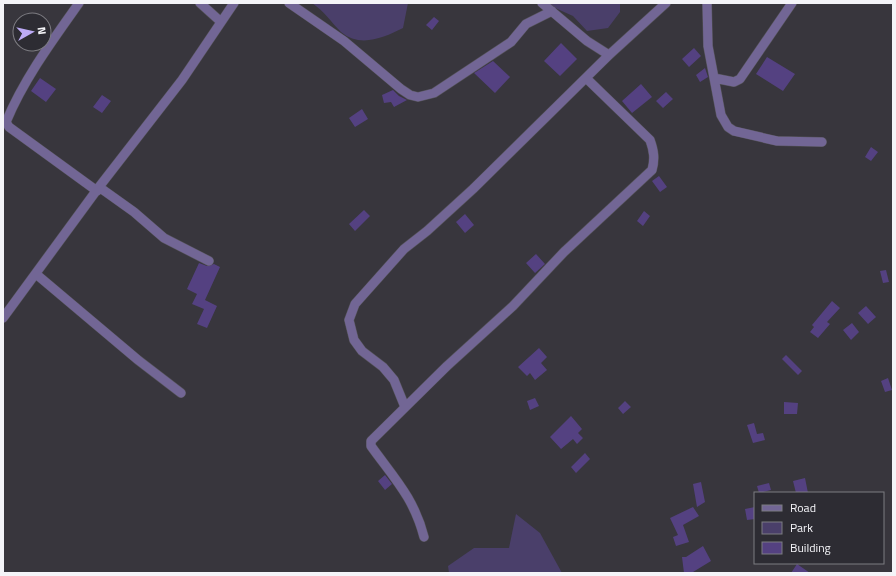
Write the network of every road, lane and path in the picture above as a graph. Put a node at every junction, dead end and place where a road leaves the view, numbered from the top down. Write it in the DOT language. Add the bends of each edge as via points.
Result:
graph roads {
  1 [pos="79,3"];
  2 [pos="200,3"];
  3 [pos="234,3"];
  4 [pos="289,3"];
  5 [pos="542,3"];
  6 [pos="666,3"];
  7 [pos="707,3"];
  8 [pos="792,3"];
  9 [pos="552,11"];
  10 [pos="220,21"];
  11 [pos="609,55"];
  12 [pos="586,78"];
  13 [pos="714,78"];
  14 [pos="822,142"];
  15 [pos="98,189"];
  16 [pos="209,261"];
  17 [pos="36,274"];
  18 [pos="3,318"];
  19 [pos="181,393"];
  20 [pos="405,407"];
  21 [pos="424,537"];
  1 -- 15 [label="street" via="38,62 6,122 26,141"];
  2 -- 10 [label="street"];
  3 -- 10 [label="street"];
  4 -- 9 [label="street" via="344,41 401,89 418,97 434,93 511,42 526,24"];
  5 -- 9 [label="street"];
  6 -- 11 [label="street"];
  7 -- 13 [label="street" via="708,46"];
  8 -- 13 [label="street" via="740,79 734,82"];
  9 -- 11 [label="street" via="593,46"];
  10 -- 15 [label="street" via="182,80"];
  11 -- 12 [label="street"];
  12 -- 20 [label="street" via="473,189 404,249 355,304 349,320 354,340 362,351 383,367 394,380"];
  12 -- 20 [label="street" via="650,140 655,161 652,170"];
  13 -- 14 [label="street" via="721,116 734,131 777,141"];
  15 -- 16 [label="street" via="134,212 164,238"];
  15 -- 17 [label="street"];
  17 -- 18 [label="street"];
  17 -- 19 [label="street"];
  20 -- 21 [label="street" via="370,443 412,502"];
}
